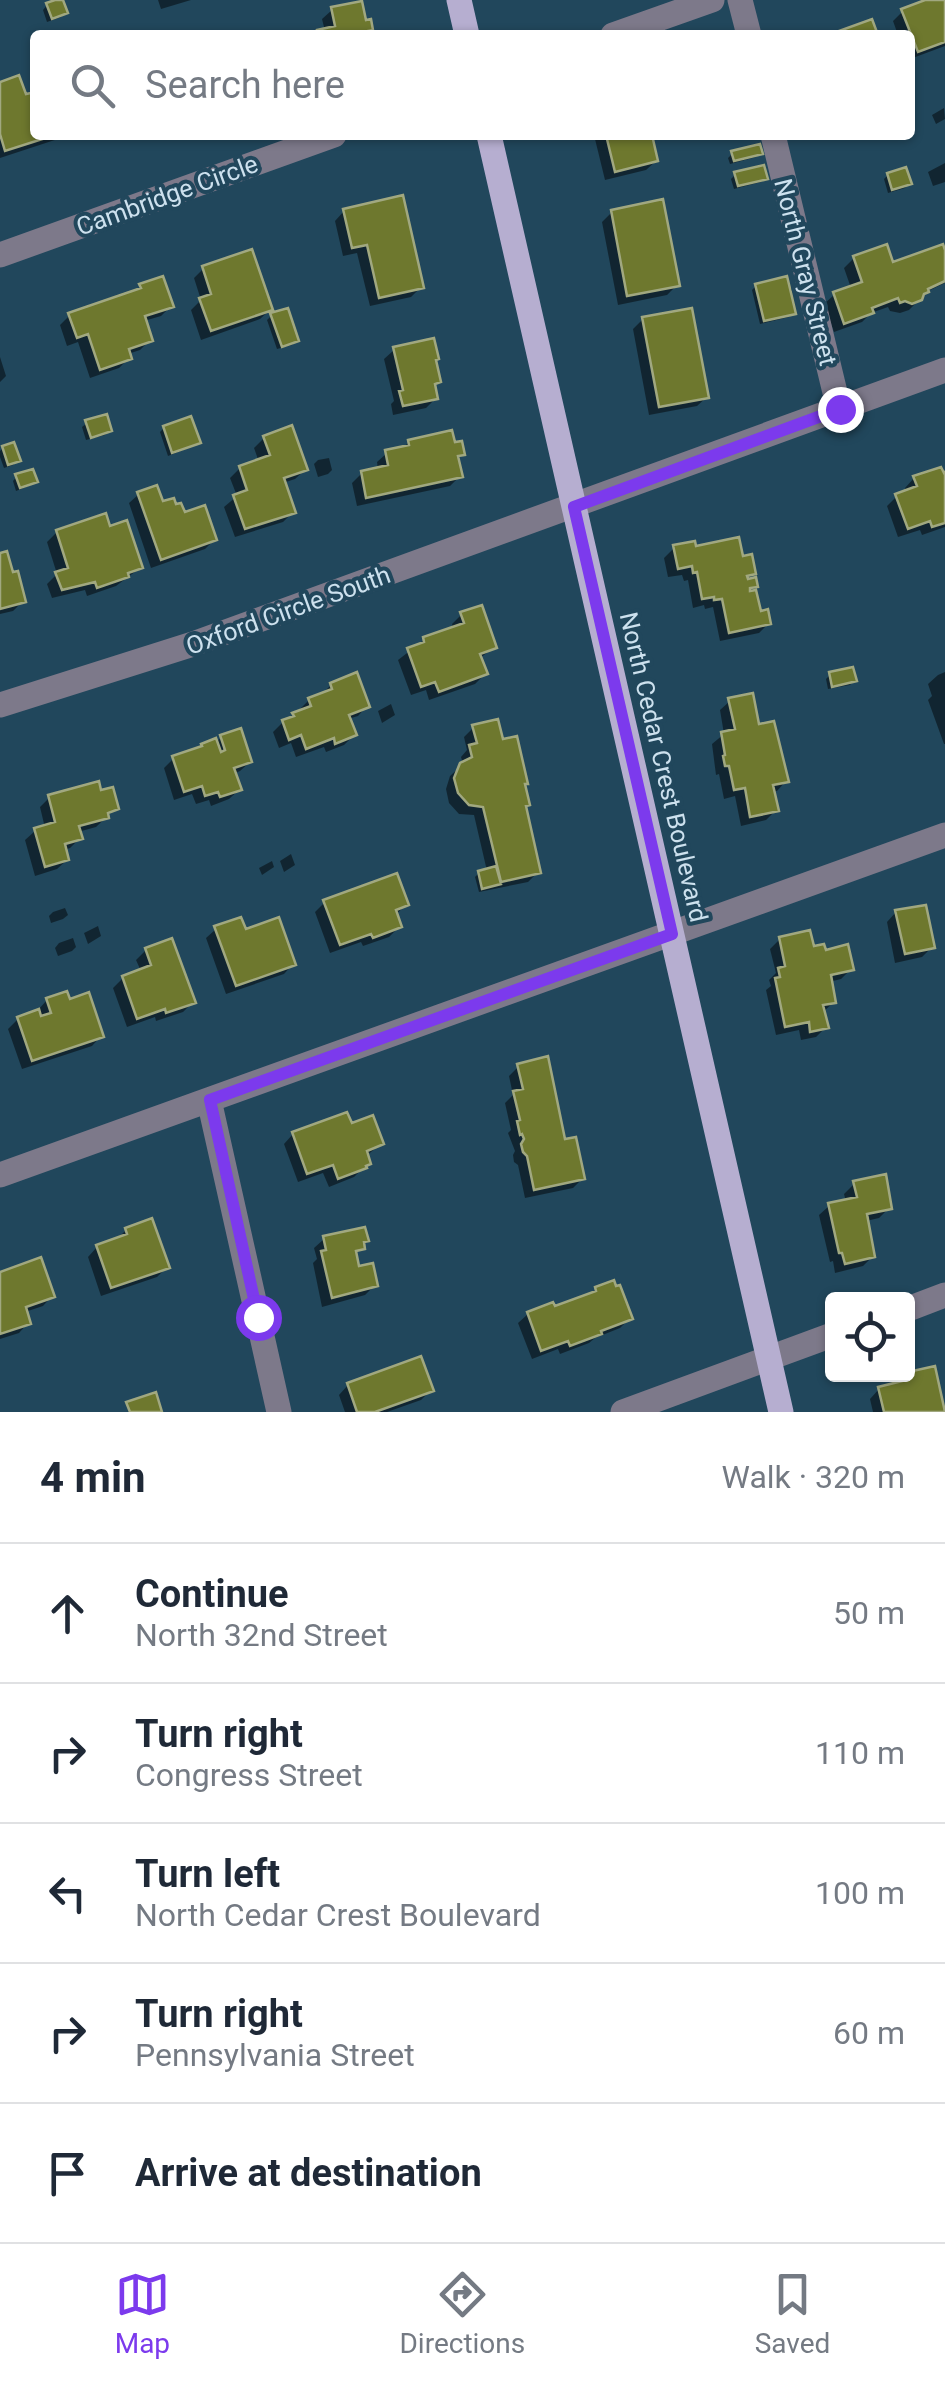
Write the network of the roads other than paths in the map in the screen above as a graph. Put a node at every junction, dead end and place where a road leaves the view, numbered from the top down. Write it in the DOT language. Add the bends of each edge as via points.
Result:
graph roads {
  1 [pos="458,0"];
  2 [pos="712,0"];
  3 [pos="740,0"];
  4 [pos="465,30"];
  5 [pos="627,30"];
  6 [pos="748,30"];
  7 [pos="320,140"];
  8 [pos="490,140"];
  9 [pos="774,140"];
  10 [pos="0,256"];
  11 [pos="945,370"];
  12 [pos="840,409"];
  13 [pos="574,507"];
  14 [pos="0,705"];
  15 [pos="945,835"];
  16 [pos="672,934"];
  17 [pos="210,1100"];
  18 [pos="0,1175"];
  19 [pos="945,1295"];
  20 [pos="915,1306"];
  21 [pos="825,1338"];
  22 [pos="769,1358"];
  23 [pos="279,1412"];
  24 [pos="623,1412"];
  25 [pos="781,1412"];
  1 -- 4 [label="main road"];
  2 -- 5 [label="street"];
  3 -- 6 [label="street"];
  7 -- 10 [label="street, Cambridge Circle"];
  8 -- 13 [label="main road, North Cedar Crest Boulevard"];
  9 -- 12 [label="street, North Gray Street"];
  11 -- 12 [label="street, Oxford Circle South"];
  12 -- 13 [label="street, Oxford Circle South"];
  13 -- 14 [label="street, Oxford Circle South" via="193,644"];
  13 -- 16 [label="main road, North Cedar Crest Boulevard"];
  15 -- 16 [label="street"];
  16 -- 17 [label="street"];
  16 -- 22 [label="main road, North Cedar Crest Boulevard"];
  17 -- 18 [label="street"];
  17 -- 23 [label="street"];
  19 -- 20 [label="street"];
  21 -- 22 [label="street"];
  22 -- 24 [label="street"];
  22 -- 25 [label="main road, North Cedar Crest Boulevard"];
}
